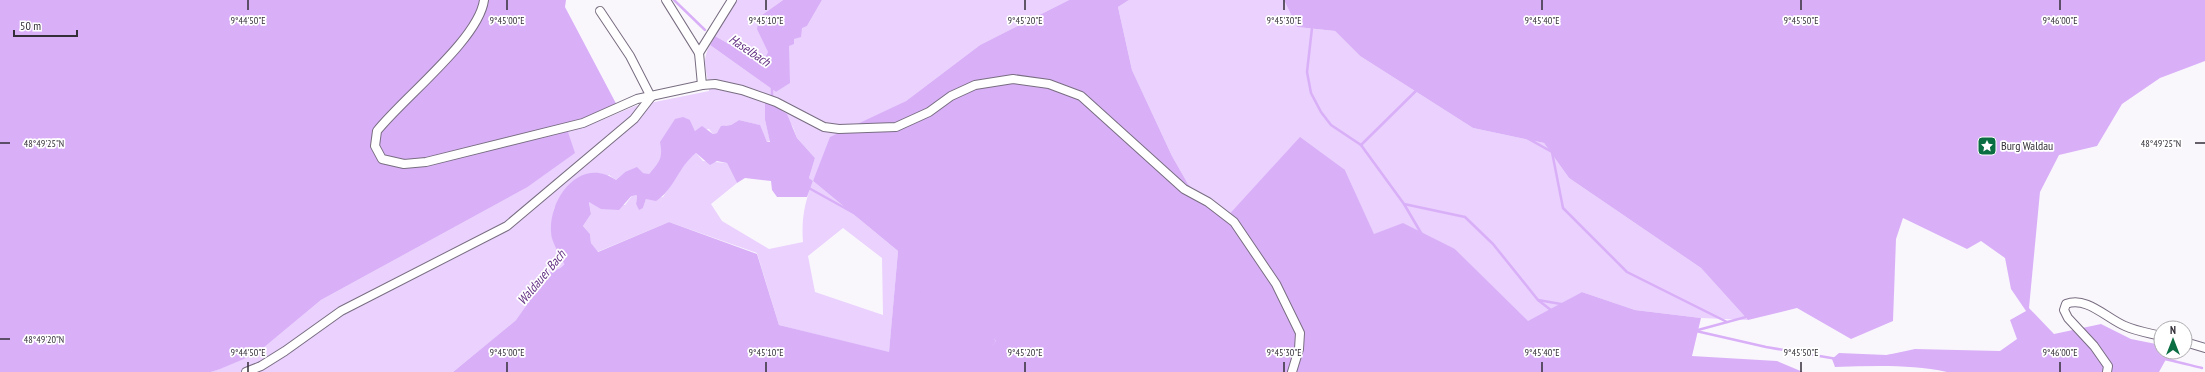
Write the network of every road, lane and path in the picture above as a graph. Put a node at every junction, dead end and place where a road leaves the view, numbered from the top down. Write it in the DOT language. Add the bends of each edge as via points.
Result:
graph roads {
  1 [pos="484,0"];
  2 [pos="666,0"];
  3 [pos="732,0"];
  4 [pos="600,11"];
  5 [pos="699,53"];
  6 [pos="702,85"];
  7 [pos="651,97"];
  8 [pos="2153,334"];
  9 [pos="2193,344"];
  10 [pos="2205,348"];
  11 [pos="2107,368"];
  12 [pos="246,372"];
  13 [pos="1292,372"];
  1 -- 7 [label="street" via="477,21 458,46 377,132 375,146 382,159 404,164 433,161 583,123 625,103"];
  2 -- 5 [label="street"];
  3 -- 5 [label="street"];
  4 -- 7 [label="street" via="630,56"];
  5 -- 6 [label="street"];
  6 -- 7 [label="street"];
  6 -- 13 [label="street" via="715,84 768,98 824,126 839,129 896,127 929,112 951,96 975,85 1013,79 1049,84 1081,96 1184,189 1208,202 1234,222 1276,284 1300,333 1299,349"];
  7 -- 12 [label="street" via="634,119 507,226 341,310 285,351"];
  8 -- 11 [label="street" via="2126,326 2084,303 2066,304 2064,310 2068,318 2100,355"];
  9 -- 10 [label="street"];
}
